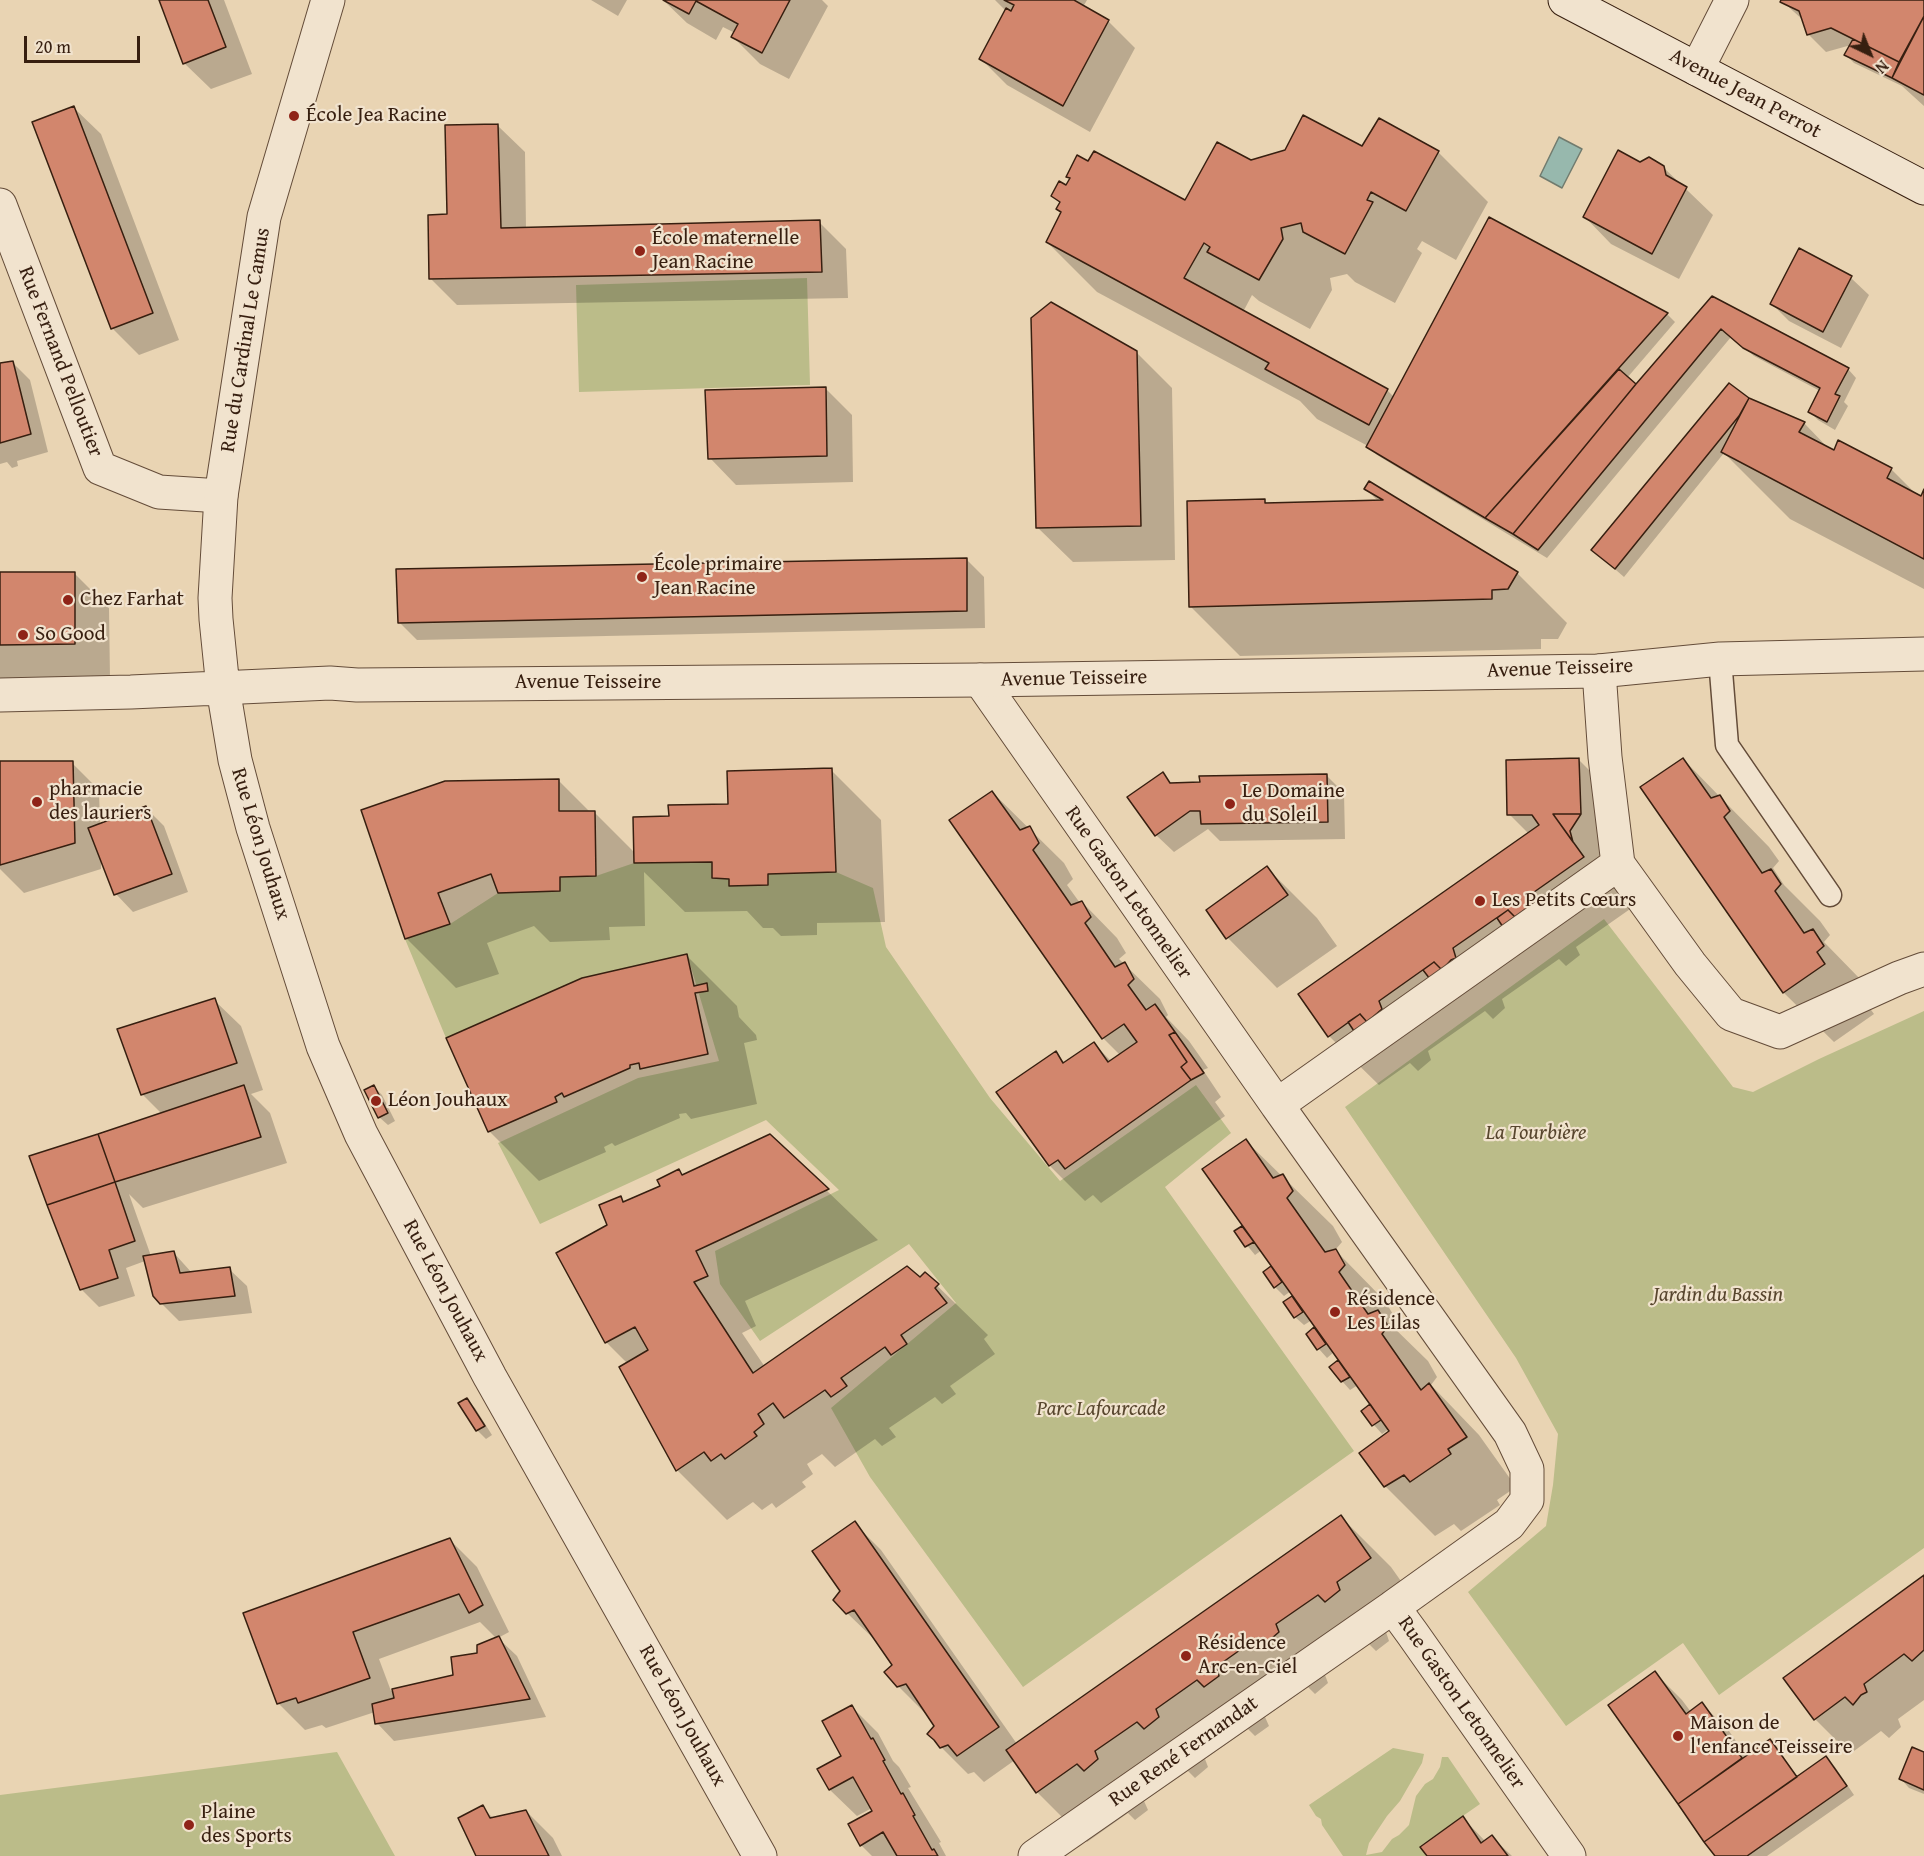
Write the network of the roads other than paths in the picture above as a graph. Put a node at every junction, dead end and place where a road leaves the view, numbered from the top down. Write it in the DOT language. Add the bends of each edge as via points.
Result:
graph roads {
  1 [pos="328,0"];
  2 [pos="1565,0"];
  3 [pos="1732,0"];
  4 [pos="1697,69"];
  5 [pos="1924,188"];
  6 [pos="0,205"];
  7 [pos="222,496"];
  8 [pos="1924,654"];
  9 [pos="1720,658"];
  10 [pos="1599,671"];
  11 [pos="980,680"];
  12 [pos="224,688"];
  13 [pos="0,696"];
  14 [pos="1618,864"];
  15 [pos="1830,895"];
  16 [pos="1924,969"];
  17 [pos="1277,1105"];
  18 [pos="1392,1608"];
  19 [pos="760,1856"];
  20 [pos="1035,1856"];
  21 [pos="1569,1856"];
  1 -- 7 [label="street, Rue du Cardinal Le Camus" via="264,218"];
  2 -- 4 [label="street, Avenue Jean Perrot"];
  3 -- 4 [label="street"];
  4 -- 5 [label="street, Avenue Jean Perrot"];
  6 -- 7 [label="street, Rue Fernand Pelloutier" via="100,468 159,492"];
  7 -- 12 [label="street, Rue du Cardinal Le Camus" via="215,597"];
  8 -- 9 [label="street, Avenue Teisseire"];
  9 -- 10 [label="street, Avenue Teisseire"];
  9 -- 15 [label="lane" via="1728,745"];
  10 -- 11 [label="street, Avenue Teisseire"];
  10 -- 14 [label="street"];
  11 -- 12 [label="street, Avenue Teisseire" via="330,683"];
  11 -- 17 [label="street, Rue Gaston Letonnelier"];
  12 -- 13 [label="street, Avenue Teisseire"];
  12 -- 19 [label="street, Rue Léon Jouhaux" via="235,760 256,838 323,1046 361,1134 490,1377"];
  14 -- 16 [label="street" via="1731,1014 1780,1032"];
  14 -- 17 [label="street"];
  17 -- 18 [label="street, Rue Gaston Letonnelier" via="1510,1433 1527,1469 1527,1500 1509,1524"];
  18 -- 20 [label="street, Rue René Fernandat"];
  18 -- 21 [label="street, Rue Gaston Letonnelier"];
}
